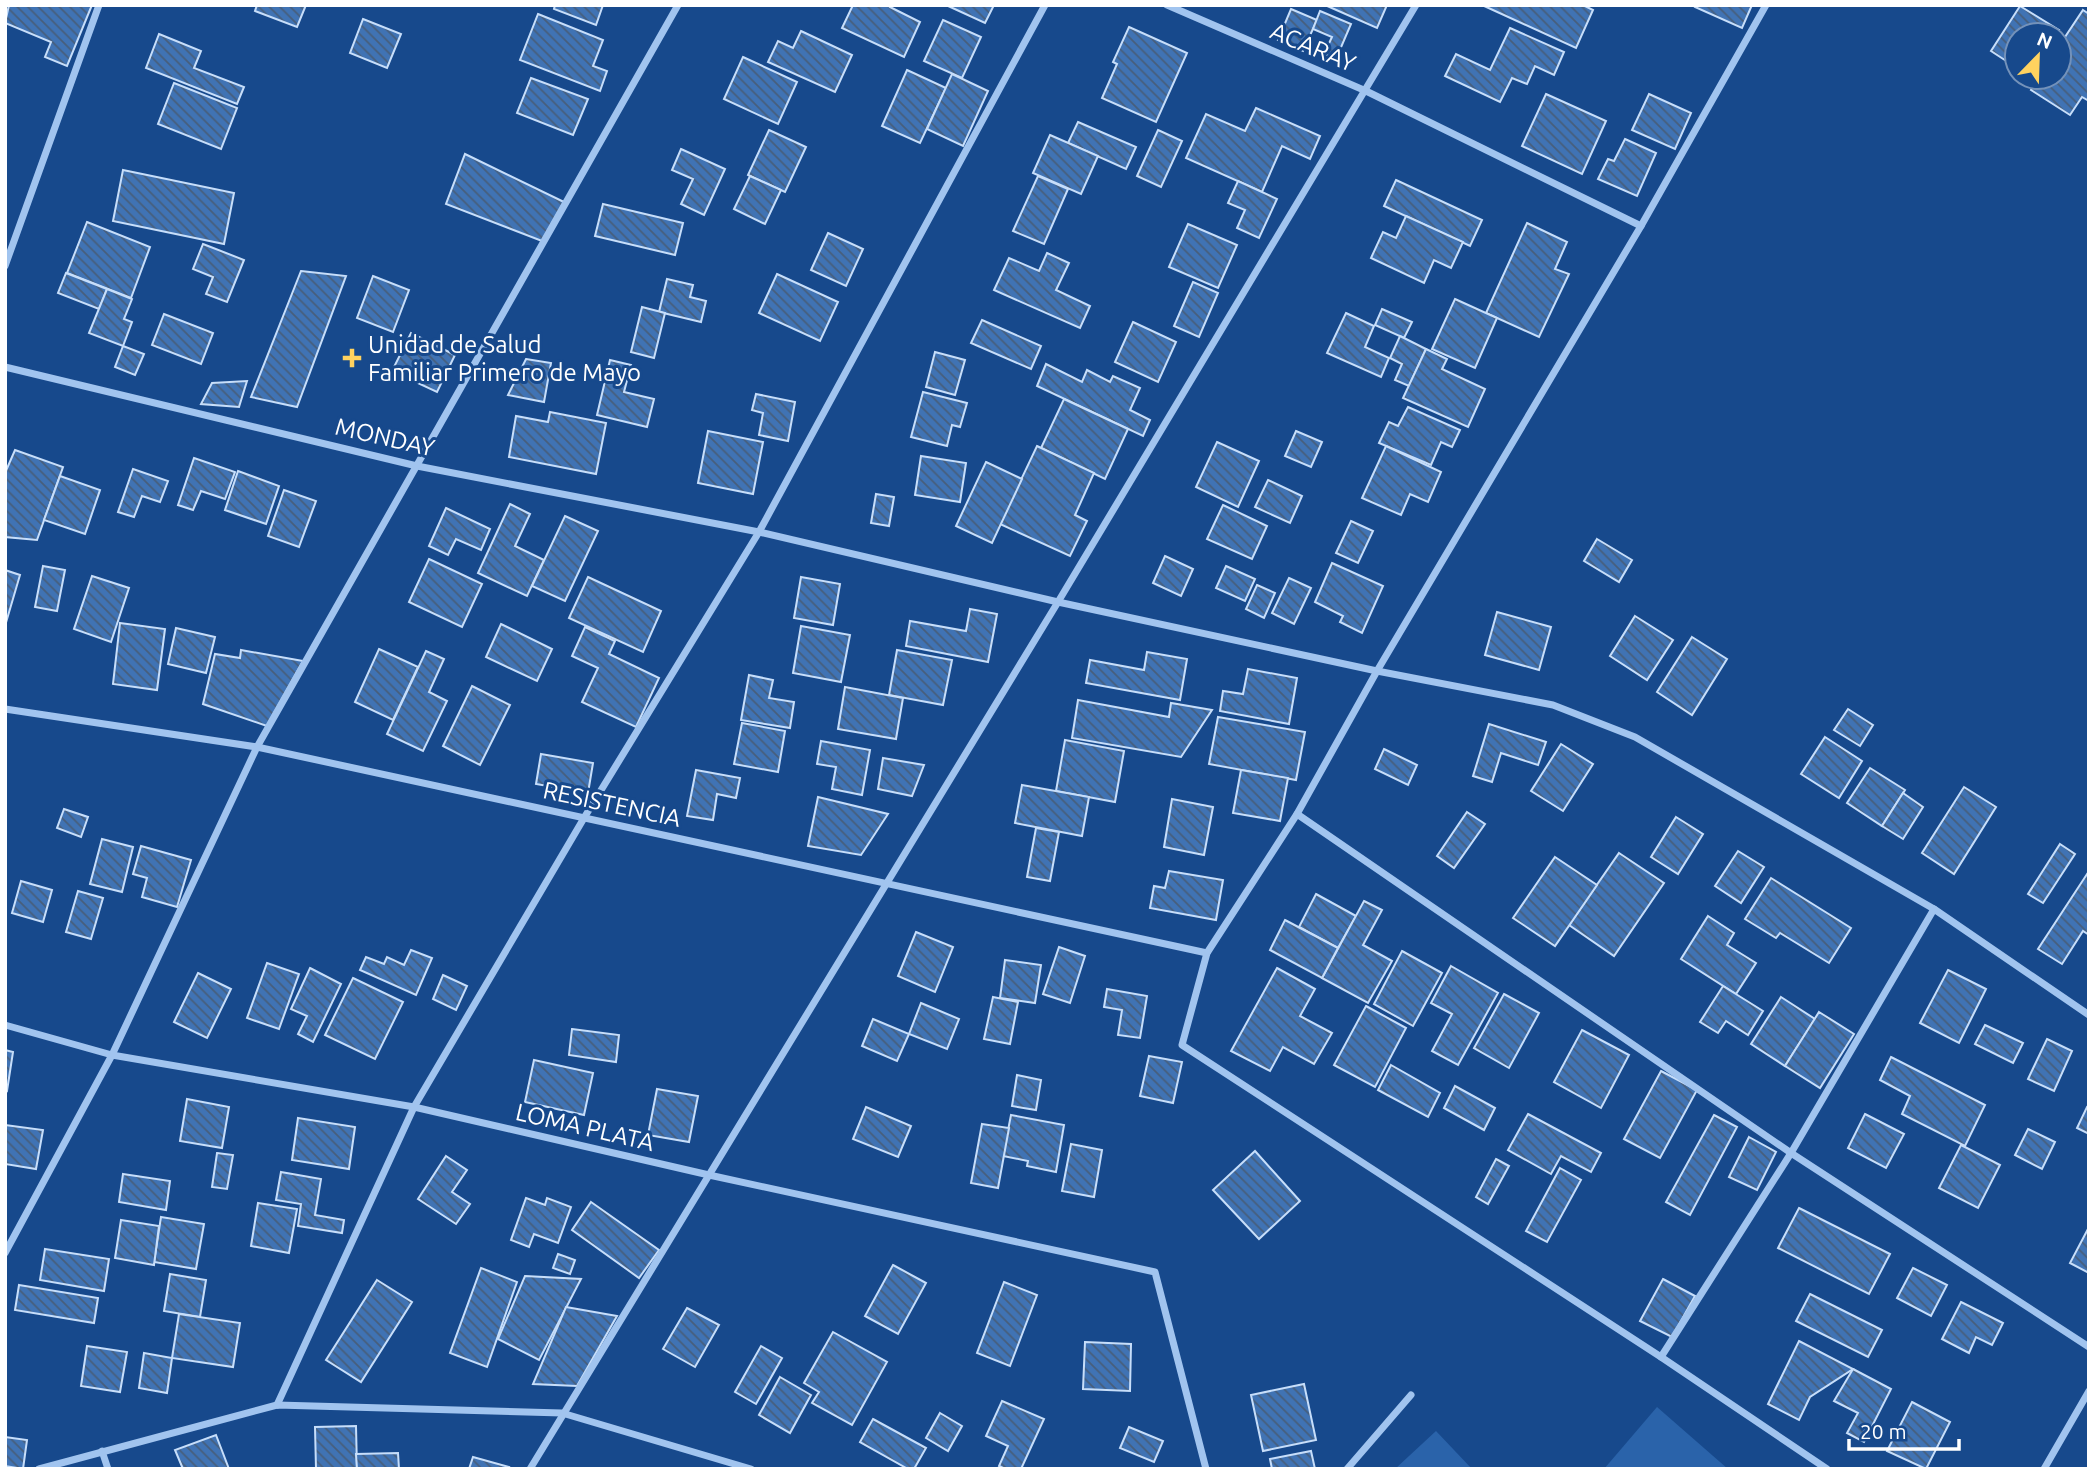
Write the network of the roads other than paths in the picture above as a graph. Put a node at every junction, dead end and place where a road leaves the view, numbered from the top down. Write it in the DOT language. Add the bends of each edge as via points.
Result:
graph roads {
  1 [pos="99,5"];
  2 [pos="678,5"];
  3 [pos="1045,5"];
  4 [pos="1167,5"];
  5 [pos="1416,5"];
  6 [pos="1766,5"];
  7 [pos="1366,91"];
  8 [pos="1641,226"];
  9 [pos="5,266"];
  10 [pos="5,367"];
  11 [pos="417,466"];
  12 [pos="759,532"];
  13 [pos="1058,602"];
  14 [pos="1377,671"];
  15 [pos="5,709"];
  16 [pos="257,747"];
  17 [pos="1297,814"];
  18 [pos="584,818"];
  19 [pos="887,883"];
  20 [pos="1934,909"];
  21 [pos="1207,953"];
  22 [pos="2089,1015"];
  23 [pos="5,1025"];
  24 [pos="112,1055"];
  25 [pos="414,1107"];
  26 [pos="1791,1153"];
  27 [pos="709,1175"];
  28 [pos="5,1253"];
  29 [pos="2089,1347"];
  30 [pos="1661,1357"];
  31 [pos="2089,1391"];
  32 [pos="1411,1395"];
  33 [pos="277,1405"];
  34 [pos="562,1413"];
  35 [pos="102,1451"];
  36 [pos="39,1469"];
  37 [pos="108,1469"];
  38 [pos="530,1469"];
  39 [pos="751,1469"];
  40 [pos="1206,1469"];
  41 [pos="1347,1469"];
  42 [pos="1827,1469"];
  43 [pos="2044,1469"];
  1 -- 9 [label="street"];
  2 -- 11 [label="street"];
  3 -- 12 [label="street"];
  4 -- 7 [label="street, ACARAY"];
  5 -- 7 [label="street"];
  6 -- 8 [label="street"];
  7 -- 8 [label="street, ACARAY"];
  7 -- 13 [label="street"];
  8 -- 14 [label="street"];
  10 -- 11 [label="street, MONDAY"];
  11 -- 12 [label="street, MONDAY"];
  11 -- 16 [label="street"];
  12 -- 13 [label="street, MONDAY"];
  12 -- 18 [label="street"];
  13 -- 14 [label="street, MONDAY"];
  13 -- 19 [label="street"];
  14 -- 17 [label="street"];
  14 -- 20 [label="street, MONDAY" via="1553,705 1635,737"];
  15 -- 16 [label="street, RESISTENCIA"];
  16 -- 18 [label="street, RESISTENCIA"];
  16 -- 24 [label="street"];
  17 -- 21 [label="street"];
  17 -- 26 [label="street"];
  18 -- 19 [label="street, RESISTENCIA"];
  18 -- 25 [label="street"];
  19 -- 21 [label="street, RESISTENCIA"];
  19 -- 27 [label="street"];
  20 -- 22 [label="street, MONDAY"];
  20 -- 26 [label="street"];
  21 -- 30 [label="street" via="1182,1045"];
  23 -- 24 [label="street, LOMA PLATA"];
  24 -- 25 [label="street, LOMA PLATA"];
  24 -- 28 [label="street"];
  25 -- 27 [label="street, LOMA PLATA"];
  25 -- 33 [label="street"];
  26 -- 29 [label="street"];
  26 -- 30 [label="street"];
  27 -- 34 [label="street"];
  27 -- 40 [label="street, LOMA PLATA" via="1155,1272"];
  30 -- 42 [label="street"];
  31 -- 43 [label="street"];
  32 -- 41 [label="street"];
  33 -- 34 [label="street"];
  33 -- 35 [label="street"];
  34 -- 38 [label="street"];
  34 -- 39 [label="street"];
  35 -- 36 [label="street"];
  35 -- 37 [label="street"];
}
